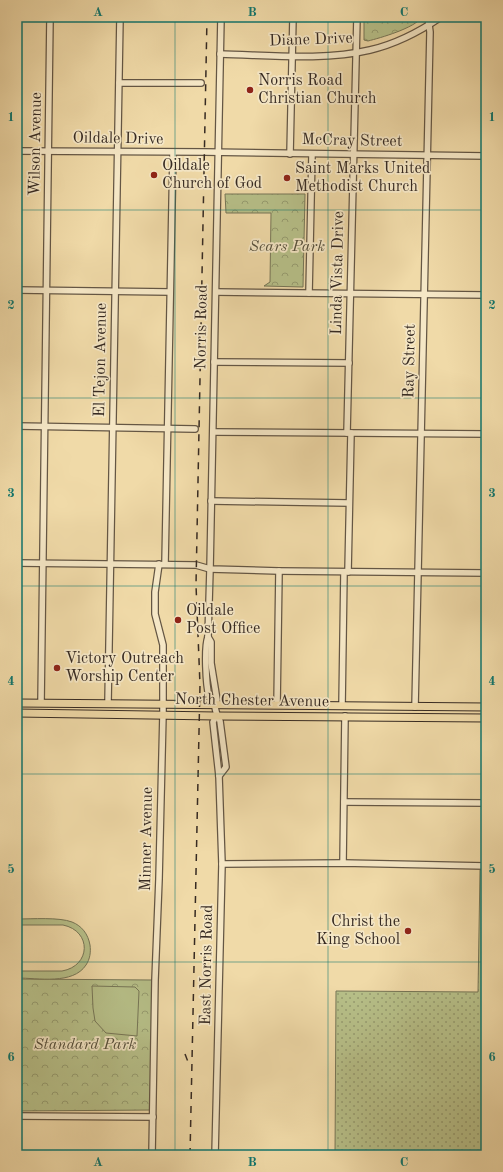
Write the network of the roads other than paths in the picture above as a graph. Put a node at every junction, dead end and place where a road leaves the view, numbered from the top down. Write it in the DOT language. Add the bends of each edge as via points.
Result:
graph roads {
  1 [pos="50,17"];
  2 [pos="120,17"];
  3 [pos="221,17"];
  4 [pos="293,17"];
  5 [pos="357,17"];
  6 [pos="428,17"];
  7 [pos="442,17"];
  8 [pos="429,25"];
  9 [pos="356,53"];
  10 [pos="220,54"];
  11 [pos="292,56"];
  12 [pos="119,83"];
  13 [pos="202,84"];
  14 [pos="17,151"];
  15 [pos="48,152"];
  16 [pos="118,152"];
  17 [pos="218,152"];
  18 [pos="173,153"];
  19 [pos="290,154"];
  20 [pos="312,154"];
  21 [pos="354,154"];
  22 [pos="428,155"];
  23 [pos="486,156"];
  24 [pos="17,290"];
  25 [pos="47,290"];
  26 [pos="115,291"];
  27 [pos="170,292"];
  28 [pos="216,292"];
  29 [pos="309,293"];
  30 [pos="351,294"];
  31 [pos="425,294"];
  32 [pos="486,295"];
  33 [pos="214,362"];
  34 [pos="349,363"];
  35 [pos="17,426"];
  36 [pos="46,427"];
  37 [pos="112,428"];
  38 [pos="167,428"];
  39 [pos="195,429"];
  40 [pos="213,432"];
  41 [pos="349,433"];
  42 [pos="421,433"];
  43 [pos="486,434"];
  44 [pos="211,501"];
  45 [pos="350,503"];
  46 [pos="17,563"];
  47 [pos="43,563"];
  48 [pos="110,564"];
  49 [pos="162,564"];
  50 [pos="210,569"];
  51 [pos="279,571"];
  52 [pos="346,572"];
  53 [pos="418,572"];
  54 [pos="486,573"];
  55 [pos="17,702"];
  56 [pos="41,703"];
  57 [pos="108,703"];
  58 [pos="163,704"];
  59 [pos="215,705"];
  60 [pos="277,705"];
  61 [pos="342,706"];
  62 [pos="363,706"];
  63 [pos="415,706"];
  64 [pos="486,707"];
  65 [pos="17,713"];
  66 [pos="162,714"];
  67 [pos="216,716"];
  68 [pos="345,716"];
  69 [pos="486,718"];
  70 [pos="219,776"];
  71 [pos="344,802"];
  72 [pos="486,803"];
  73 [pos="222,864"];
  74 [pos="343,864"];
  75 [pos="486,866"];
  76 [pos="17,1116"];
  77 [pos="153,1117"];
  78 [pos="152,1155"];
  79 [pos="215,1155"];
  1 -- 15 [label="street, Wilson Avenue"];
  2 -- 12 [label="street, El Tejon Avenue"];
  3 -- 10 [label="street, Norris Road"];
  4 -- 11 [label="street"];
  5 -- 9 [label="street, Linda Vista Drive"];
  6 -- 8 [label="street, Ray Street"];
  7 -- 8 [label="street, Diane Drive"];
  8 -- 9 [label="street, Diane Drive" via="398,41"];
  8 -- 22 [label="street, Ray Street"];
  9 -- 11 [label="street, Diane Drive"];
  9 -- 21 [label="street, Linda Vista Drive"];
  10 -- 11 [label="street, Diane Drive"];
  10 -- 17 [label="street, Norris Road"];
  11 -- 19 [label="street"];
  12 -- 13 [label="street"];
  12 -- 16 [label="street, El Tejon Avenue"];
  14 -- 15 [label="street, Oildale Drive"];
  15 -- 16 [label="street, Oildale Drive"];
  15 -- 25 [label="street, Wilson Avenue"];
  16 -- 18 [label="street, Oildale Drive"];
  16 -- 26 [label="street, El Tejon Avenue"];
  17 -- 18 [label="street, Oildale Drive"];
  17 -- 19 [label="street, McCray Street"];
  17 -- 28 [label="street, Norris Road"];
  18 -- 27 [label="street, Minner Avenue"];
  19 -- 20 [label="street, McCray Street"];
  20 -- 21 [label="street, McCray Street"];
  20 -- 29 [label="street"];
  21 -- 22 [label="street, McCray Street"];
  21 -- 30 [label="street, Linda Vista Drive"];
  22 -- 23 [label="street, McCray Street"];
  22 -- 31 [label="street, Ray Street"];
  24 -- 25 [label="street"];
  25 -- 26 [label="street"];
  25 -- 36 [label="street, Wilson Avenue"];
  26 -- 27 [label="street"];
  26 -- 37 [label="street, El Tejon Avenue"];
  27 -- 38 [label="street, Minner Avenue"];
  28 -- 29 [label="street"];
  28 -- 33 [label="street, Norris Road"];
  29 -- 30 [label="street"];
  30 -- 31 [label="street"];
  30 -- 34 [label="street, Linda Vista Drive"];
  31 -- 32 [label="street"];
  31 -- 42 [label="street, Ray Street"];
  33 -- 34 [label="street"];
  33 -- 40 [label="street, Norris Road"];
  34 -- 41 [label="street, Linda Vista Drive"];
  35 -- 36 [label="street"];
  36 -- 37 [label="street"];
  36 -- 47 [label="street, Wilson Avenue"];
  37 -- 38 [label="street"];
  37 -- 48 [label="street, El Tejon Avenue"];
  38 -- 39 [label="street"];
  38 -- 49 [label="street, Minner Avenue"];
  40 -- 41 [label="street"];
  40 -- 44 [label="street, Norris Road"];
  41 -- 42 [label="street"];
  41 -- 45 [label="street, Linda Vista Drive"];
  42 -- 43 [label="street"];
  42 -- 53 [label="street, Ray Street"];
  44 -- 45 [label="street"];
  44 -- 50 [label="street, Norris Road"];
  45 -- 52 [label="street, Linda Vista Drive"];
  46 -- 47 [label="street"];
  47 -- 48 [label="street"];
  47 -- 56 [label="street, Wilson Avenue"];
  48 -- 49 [label="street"];
  48 -- 57 [label="street, El Tejon Avenue"];
  49 -- 50 [label="street" via="196,565"];
  49 -- 58 [label="street, Minner Avenue" via="155,592 155,614 163,645"];
  50 -- 51 [label="street"];
  50 -- 59 [label="street, Norris Road" via="206,664 210,697"];
  51 -- 52 [label="street"];
  51 -- 60 [label="street"];
  52 -- 53 [label="street"];
  52 -- 61 [label="street, Linda Vista Drive"];
  53 -- 54 [label="street"];
  53 -- 63 [label="street, Ray Street"];
  55 -- 56 [label="main road, North Chester Avenue"];
  56 -- 57 [label="main road, North Chester Avenue"];
  57 -- 58 [label="main road, North Chester Avenue"];
  58 -- 59 [label="main road, North Chester Avenue"];
  58 -- 66 [label="street, Minner Avenue"];
  59 -- 60 [label="main road, North Chester Avenue"];
  59 -- 67 [label="street, East Norris Road"];
  60 -- 61 [label="main road, North Chester Avenue"];
  61 -- 62 [label="main road, North Chester Avenue"];
  62 -- 63 [label="main road, North Chester Avenue"];
  62 -- 68 [label="main road" via="347,711"];
  63 -- 64 [label="main road, North Chester Avenue"];
  65 -- 66 [label="main road, North Chester Avenue"];
  66 -- 67 [label="main road, North Chester Avenue"];
  66 -- 77 [label="street, Minner Avenue"];
  67 -- 68 [label="main road, North Chester Avenue"];
  67 -- 70 [label="street, East Norris Road" via="213,722"];
  67 -- 70 [label="street, East Norris Road" via="220,721 226,767"];
  68 -- 69 [label="main road, North Chester Avenue"];
  68 -- 71 [label="street"];
  70 -- 73 [label="street, East Norris Road"];
  71 -- 72 [label="street"];
  71 -- 74 [label="street"];
  73 -- 74 [label="street"];
  73 -- 79 [label="street, East Norris Road"];
  74 -- 75 [label="street"];
  76 -- 77 [label="street"];
  77 -- 78 [label="street, Minner Avenue"];
}
